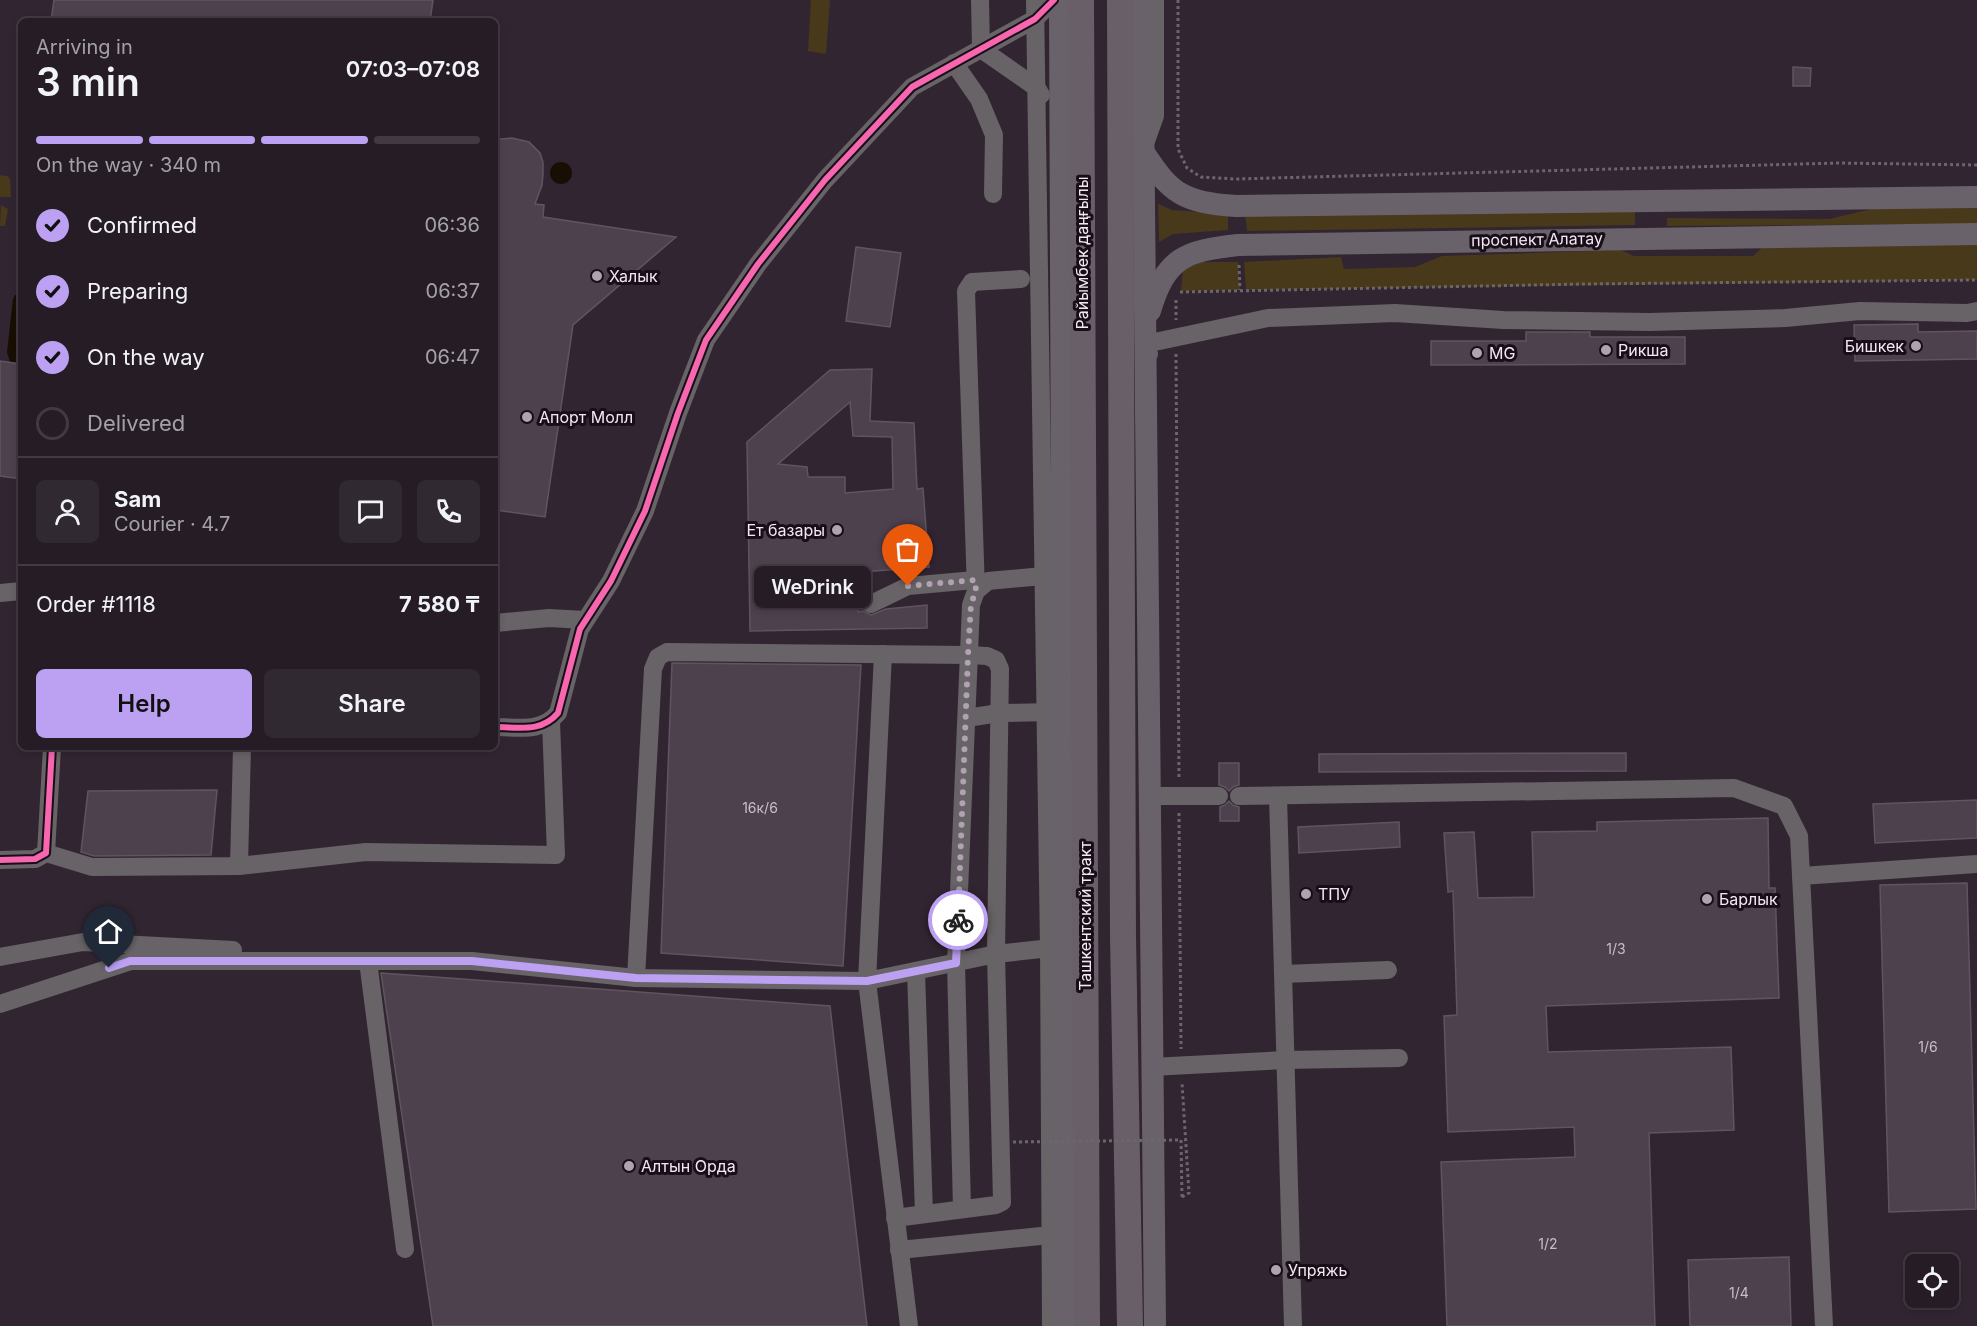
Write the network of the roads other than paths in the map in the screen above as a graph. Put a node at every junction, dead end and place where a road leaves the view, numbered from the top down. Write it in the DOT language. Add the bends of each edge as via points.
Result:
graph roads {
  1 [pos="980,0"];
  2 [pos="1035,0"];
  3 [pos="1054,0"];
  4 [pos="1060,0"];
  5 [pos="1081,0"];
  6 [pos="1120,0"];
  7 [pos="1142,0"];
  8 [pos="1155,0"];
  9 [pos="1035,19"];
  10 [pos="981,49"];
  11 [pos="954,63"];
  12 [pos="1037,88"];
  13 [pos="1143,151"];
  14 [pos="1061,152"];
  15 [pos="993,194"];
  16 [pos="1977,197"];
  17 [pos="1656,199"];
  18 [pos="1977,234"];
  19 [pos="1656,237"];
  20 [pos="1021,279"];
  21 [pos="1977,311"];
  22 [pos="1145,337"];
  23 [pos="1083,507"];
  24 [pos="1053,575"];
  25 [pos="976,586"];
  26 [pos="18,591"];
  27 [pos="0,593"];
  28 [pos="871,604"];
  29 [pos="585,620"];
  30 [pos="498,623"];
  31 [pos="883,654"];
  32 [pos="968,655"];
  33 [pos="1053,712"];
  34 [pos="999,713"];
  35 [pos="967,718"];
  36 [pos="551,721"];
  37 [pos="498,727"];
  38 [pos="52,750"];
  39 [pos="242,750"];
  40 [pos="1155,796"];
  41 [pos="1219,796"];
  42 [pos="1239,796"];
  43 [pos="1278,796"];
  44 [pos="46,853"];
  45 [pos="0,860"];
  46 [pos="1977,864"];
  47 [pos="239,866"];
  48 [pos="1801,876"];
  49 [pos="1056,947"];
  50 [pos="996,954"];
  51 [pos="0,957"];
  52 [pos="249,961"];
  53 [pos="368,961"];
  54 [pos="956,963"];
  55 [pos="1388,970"];
  56 [pos="916,971"];
  57 [pos="1284,974"];
  58 [pos="636,978"];
  59 [pos="867,981"];
  60 [pos="0,1005"];
  61 [pos="1399,1058"];
  62 [pos="1285,1060"];
  63 [pos="1165,1067"];
  64 [pos="962,1209"];
  65 [pos="924,1214"];
  66 [pos="895,1218"];
  67 [pos="1057,1234"];
  68 [pos="405,1249"];
  69 [pos="899,1250"];
  70 [pos="909,1326"];
  71 [pos="1051,1326"];
  72 [pos="1065,1326"];
  73 [pos="1088,1326"];
  74 [pos="1130,1326"];
  75 [pos="1155,1326"];
  76 [pos="1165,1326"];
  77 [pos="1293,1326"];
  78 [pos="1824,1326"];
  1 -- 10 [label="street"];
  2 -- 9 [label="street"];
  3 -- 9 [label="street"];
  4 -- 14 [label="main road"];
  5 -- 23 [label="highway, Райымбек даңғылы"];
  6 -- 74 [label="highway" via="1123,937"];
  7 -- 13 [label="main road"];
  8 -- 13 [label="street" via="1155,116"];
  9 -- 10 [label="street"];
  9 -- 12 [label="street"];
  10 -- 11 [label="street"];
  10 -- 12 [label="street"];
  11 -- 15 [label="street" via="979,99 994,135"];
  11 -- 29 [label="street" via="912,87 825,180 758,264 706,340 645,511 611,581"];
  12 -- 14 [label="street" via="1053,115"];
  12 -- 24 [label="street"];
  13 -- 17 [label="main road" via="1166,184 1185,197 1207,204"];
  13 -- 22 [label="main road"];
  14 -- 24 [label="main road"];
  16 -- 17 [label="main road"];
  17 -- 19 [label="main road"];
  18 -- 19 [label="main road, проспект Алатау"];
  19 -- 22 [label="main road, проспект Алатау" via="1238,245 1207,249 1185,256 1168,269 1156,292"];
  20 -- 25 [label="street" via="972,282 966,291"];
  21 -- 22 [label="street" via="1860,311 1785,318 1650,322 1503,320 1395,313 1268,318 1176,336"];
  22 -- 40 [label="main road"];
  23 -- 73 [label="highway, Ташкентский тракт"];
  24 -- 25 [label="street" via="988,581"];
  24 -- 33 [label="main road"];
  25 -- 28 [label="street" via="908,586"];
  25 -- 32 [label="street"];
  26 -- 27 [label="street"];
  29 -- 30 [label="street" via="549,618"];
  29 -- 36 [label="street" via="558,713"];
  31 -- 32 [label="street"];
  31 -- 58 [label="street" via="667,652 658,657 653,669"];
  31 -- 59 [label="street"];
  32 -- 34 [label="street" via="996,660 1000,669"];
  32 -- 35 [label="street"];
  33 -- 34 [label="street"];
  33 -- 49 [label="main road"];
  34 -- 35 [label="street"];
  34 -- 50 [label="street"];
  35 -- 54 [label="street"];
  36 -- 37 [label="street" via="539,727"];
  36 -- 47 [label="street" via="556,855 366,852"];
  38 -- 44 [label="street"];
  39 -- 47 [label="street"];
  40 -- 41 [label="street"];
  40 -- 63 [label="main road"];
  42 -- 43 [label="street"];
  43 -- 48 [label="street" via="1734,788 1784,806 1799,836"];
  43 -- 57 [label="street"];
  44 -- 45 [label="street" via="35,859"];
  44 -- 47 [label="street" via="92,867"];
  46 -- 48 [label="street"];
  48 -- 78 [label="street"];
  49 -- 50 [label="street"];
  49 -- 67 [label="main road"];
  50 -- 54 [label="street"];
  50 -- 64 [label="street" via="1002,1202"];
  51 -- 52 [label="street" via="83,942 233,950"];
  52 -- 53 [label="street"];
  52 -- 60 [label="street" via="130,961"];
  53 -- 58 [label="street" via="472,961"];
  53 -- 68 [label="street"];
  54 -- 56 [label="street"];
  54 -- 64 [label="street"];
  55 -- 57 [label="street"];
  56 -- 59 [label="street"];
  56 -- 65 [label="street"];
  57 -- 62 [label="street"];
  58 -- 59 [label="street"];
  59 -- 66 [label="street"];
  61 -- 62 [label="street"];
  62 -- 63 [label="street"];
  62 -- 77 [label="street"];
  63 -- 75 [label="main road"];
  63 -- 76 [label="street"];
  64 -- 65 [label="street"];
  65 -- 66 [label="street"];
  66 -- 69 [label="street"];
  67 -- 69 [label="street"];
  67 -- 71 [label="street"];
  67 -- 72 [label="main road"];
  69 -- 70 [label="street"];
}
